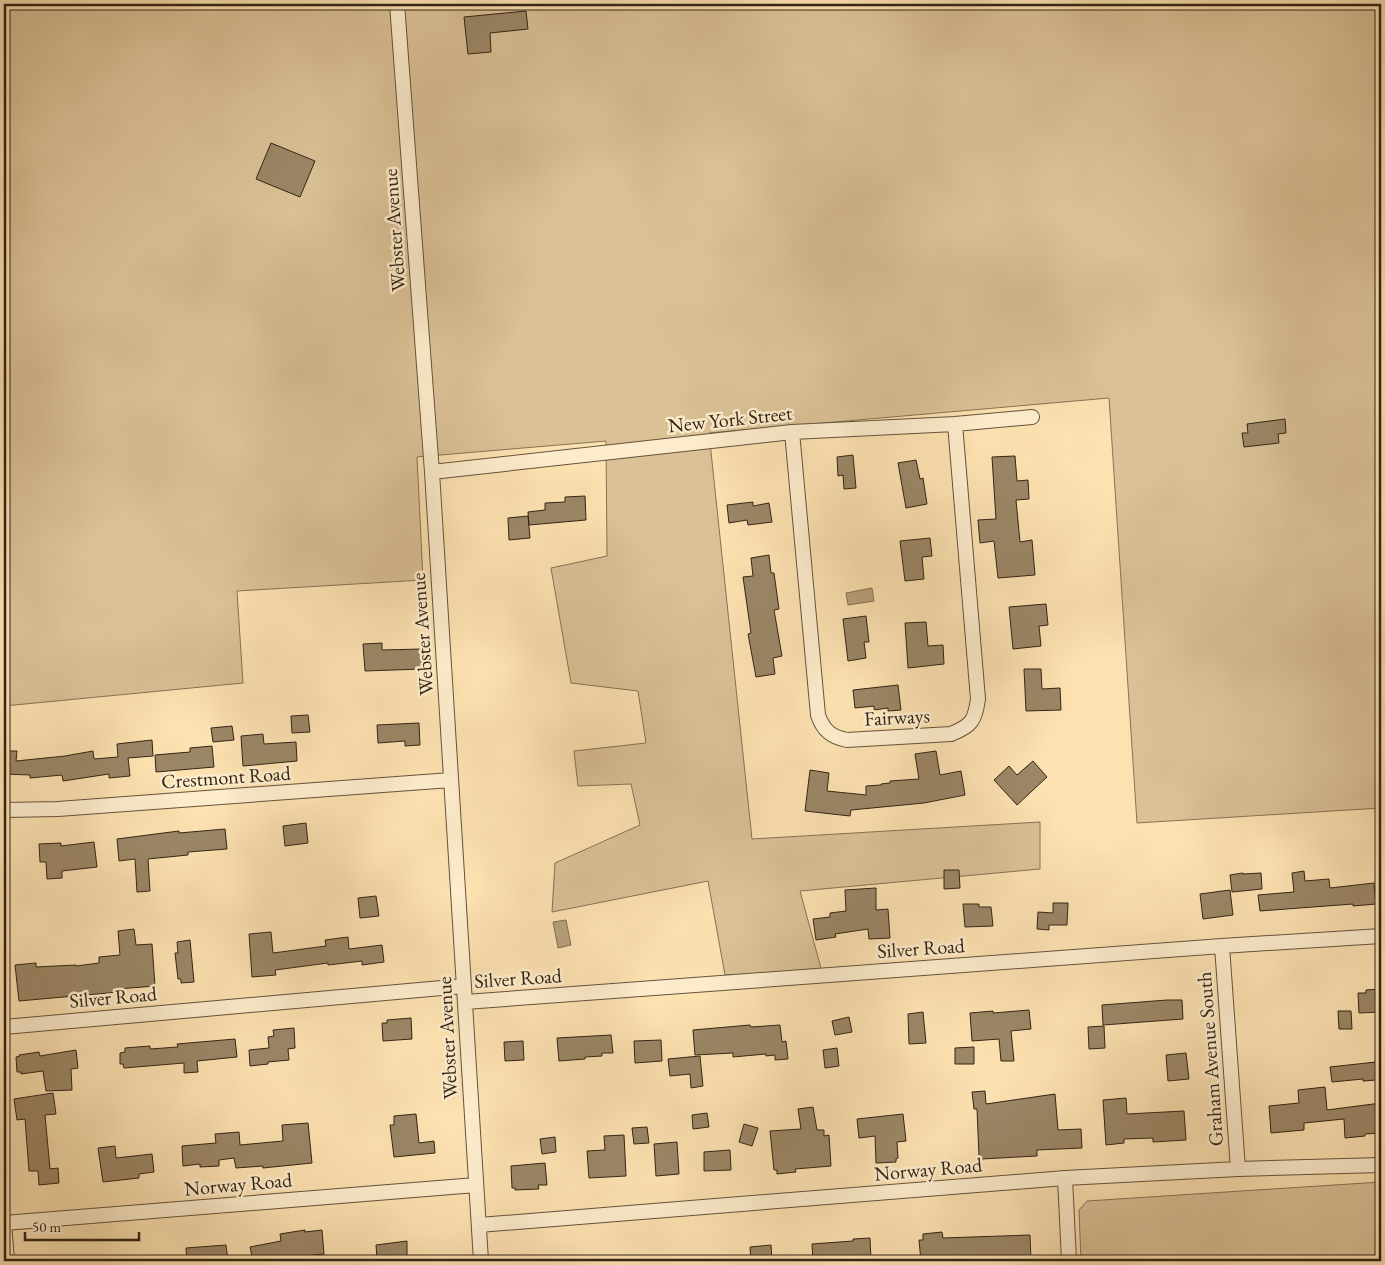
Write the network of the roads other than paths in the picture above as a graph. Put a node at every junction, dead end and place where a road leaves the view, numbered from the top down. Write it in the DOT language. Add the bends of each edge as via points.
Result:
graph roads {
  1 [pos="397,4"];
  2 [pos="1032,417"];
  3 [pos="954,424"];
  4 [pos="792,432"];
  5 [pos="432,472"];
  6 [pos="451,780"];
  7 [pos="4,810"];
  8 [pos="1381,936"];
  9 [pos="1222,946"];
  10 [pos="464,986"];
  11 [pos="465,1002"];
  12 [pos="4,1026"];
  13 [pos="1381,1165"];
  14 [pos="1238,1169"];
  15 [pos="1065,1178"];
  16 [pos="476,1186"];
  17 [pos="4,1222"];
  18 [pos="479,1225"];
  19 [pos="7,1261"];
  20 [pos="481,1261"];
  21 [pos="1069,1261"];
  1 -- 5 [label="street, Webster Avenue"];
  2 -- 3 [label="street, New York Street"];
  3 -- 4 [label="street, New York Street"];
  3 -- 4 [label="street, Fairways" via="978,700 976,712 971,723 951,734 847,740 828,732 818,715"];
  4 -- 5 [label="street, New York Street"];
  5 -- 6 [label="street, Webster Avenue"];
  6 -- 7 [label="street, Crestmont Road" via="58,809"];
  6 -- 10 [label="street, Webster Avenue"];
  8 -- 9 [label="street, Silver Road"];
  9 -- 11 [label="street, Silver Road"];
  9 -- 14 [label="street, Graham Avenue South"];
  10 -- 11 [label="street, Webster Avenue"];
  10 -- 12 [label="street, Silver Road"];
  11 -- 16 [label="street, Webster Avenue"];
  13 -- 14 [label="street, Norway Road"];
  14 -- 15 [label="street, Norway Road"];
  15 -- 18 [label="street, Norway Road"];
  15 -- 21 [label="street"];
  16 -- 17 [label="street, Norway Road"];
  16 -- 18 [label="street, Webster Avenue"];
  17 -- 19 [label="street"];
  18 -- 20 [label="street, Webster Avenue"];
}
